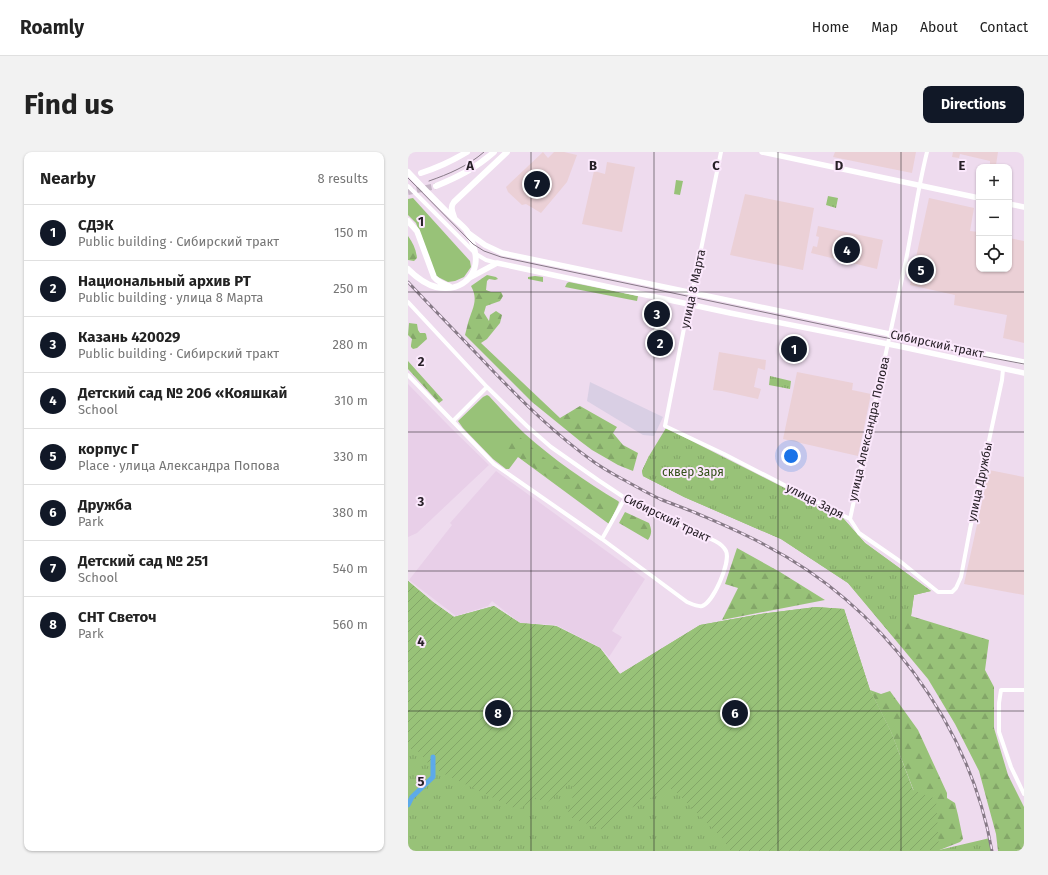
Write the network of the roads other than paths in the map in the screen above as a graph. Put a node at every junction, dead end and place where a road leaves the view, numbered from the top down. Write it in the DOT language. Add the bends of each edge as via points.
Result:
graph roads {
  1 [pos="467,152"];
  2 [pos="494,152"];
  3 [pos="507,152"];
  4 [pos="721,152"];
  5 [pos="762,152"];
  6 [pos="927,152"];
  7 [pos="408,172"];
  8 [pos="421,173"];
  9 [pos="919,185"];
  10 [pos="408,186"];
  11 [pos="436,186"];
  12 [pos="976,197"];
  13 [pos="1012,205"];
  14 [pos="1024,207"];
  15 [pos="454,219"];
  16 [pos="408,221"];
  17 [pos="467,232"];
  18 [pos="476,254"];
  19 [pos="497,263"];
  20 [pos="408,269"];
  21 [pos="471,277"];
  22 [pos="451,287"];
  23 [pos="693,292"];
  24 [pos="408,302"];
  25 [pos="690,304"];
  26 [pos="890,334"];
  27 [pos="888,344"];
  28 [pos="1024,362"];
  29 [pos="1003,369"];
  30 [pos="1024,373"];
  31 [pos="408,375"];
  32 [pos="487,387"];
  33 [pos="453,421"];
  34 [pos="665,426"];
  35 [pos="625,498"];
  36 [pos="850,519"];
  37 [pos="602,539"];
  38 [pos="952,592"];
  39 [pos="1024,690"];
  40 [pos="1024,794"];
  1 -- 8 [label="main road"];
  2 -- 11 [label="main road" via="474,168"];
  3 -- 15 [label="main road" via="454,202"];
  4 -- 23 [label="street, улица 8 Марта"];
  5 -- 9 [label="main road"];
  6 -- 9 [label="street, улица Александра Попова"];
  7 -- 15 [label="main road, Сибирский тракт"];
  9 -- 12 [label="main road"];
  9 -- 26 [label="street, улица Александра Попова"];
  10 -- 18 [label="street, Сибирский тракт"];
  13 -- 14 [label="main road"];
  15 -- 17 [label="main road, Сибирский тракт"];
  16 -- 22 [label="main road" via="417,231 434,276 444,285"];
  17 -- 18 [label="main road"];
  17 -- 23 [label="main road, Сибирский тракт" via="485,246 502,252"];
  18 -- 19 [label="street, Сибирский тракт"];
  18 -- 21 [label="main road" via="476,265"];
  19 -- 21 [label="main road"];
  19 -- 25 [label="main road, Сибирский тракт"];
  20 -- 22 [label="main road" via="429,285"];
  21 -- 22 [label="main road" via="461,285"];
  23 -- 25 [label="street, улица 8 Марта"];
  23 -- 26 [label="main road, Сибирский тракт"];
  24 -- 32 [label="street, Сибирский тракт"];
  25 -- 27 [label="main road, Сибирский тракт"];
  25 -- 34 [label="street, улица 8 Марта"];
  26 -- 27 [label="street, улица Александра Попова"];
  26 -- 28 [label="main road, Сибирский тракт"];
  27 -- 29 [label="main road, Сибирский тракт"];
  27 -- 36 [label="street, улица Александра Попова"];
  29 -- 30 [label="main road, Сибирский тракт"];
  29 -- 38 [label="street, улица Дружбы" via="961,578"];
  31 -- 33 [label="street, Сибирский тракт"];
  32 -- 33 [label="street"];
  32 -- 35 [label="street, Сибирский тракт" via="551,447"];
  33 -- 37 [label="street, Сибирский тракт" via="494,464"];
  34 -- 36 [label="street, улица Заря"];
  35 -- 37 [label="street"];
  35 -- 37 [label="street, Сибирский тракт" via="721,545 726,552 727,562 718,587 706,604 694,606"];
  36 -- 38 [label="street, улица Заря" via="859,533 938,592"];
  39 -- 40 [label="street" via="1001,690 999,703 999,732 1010,766"];
}
